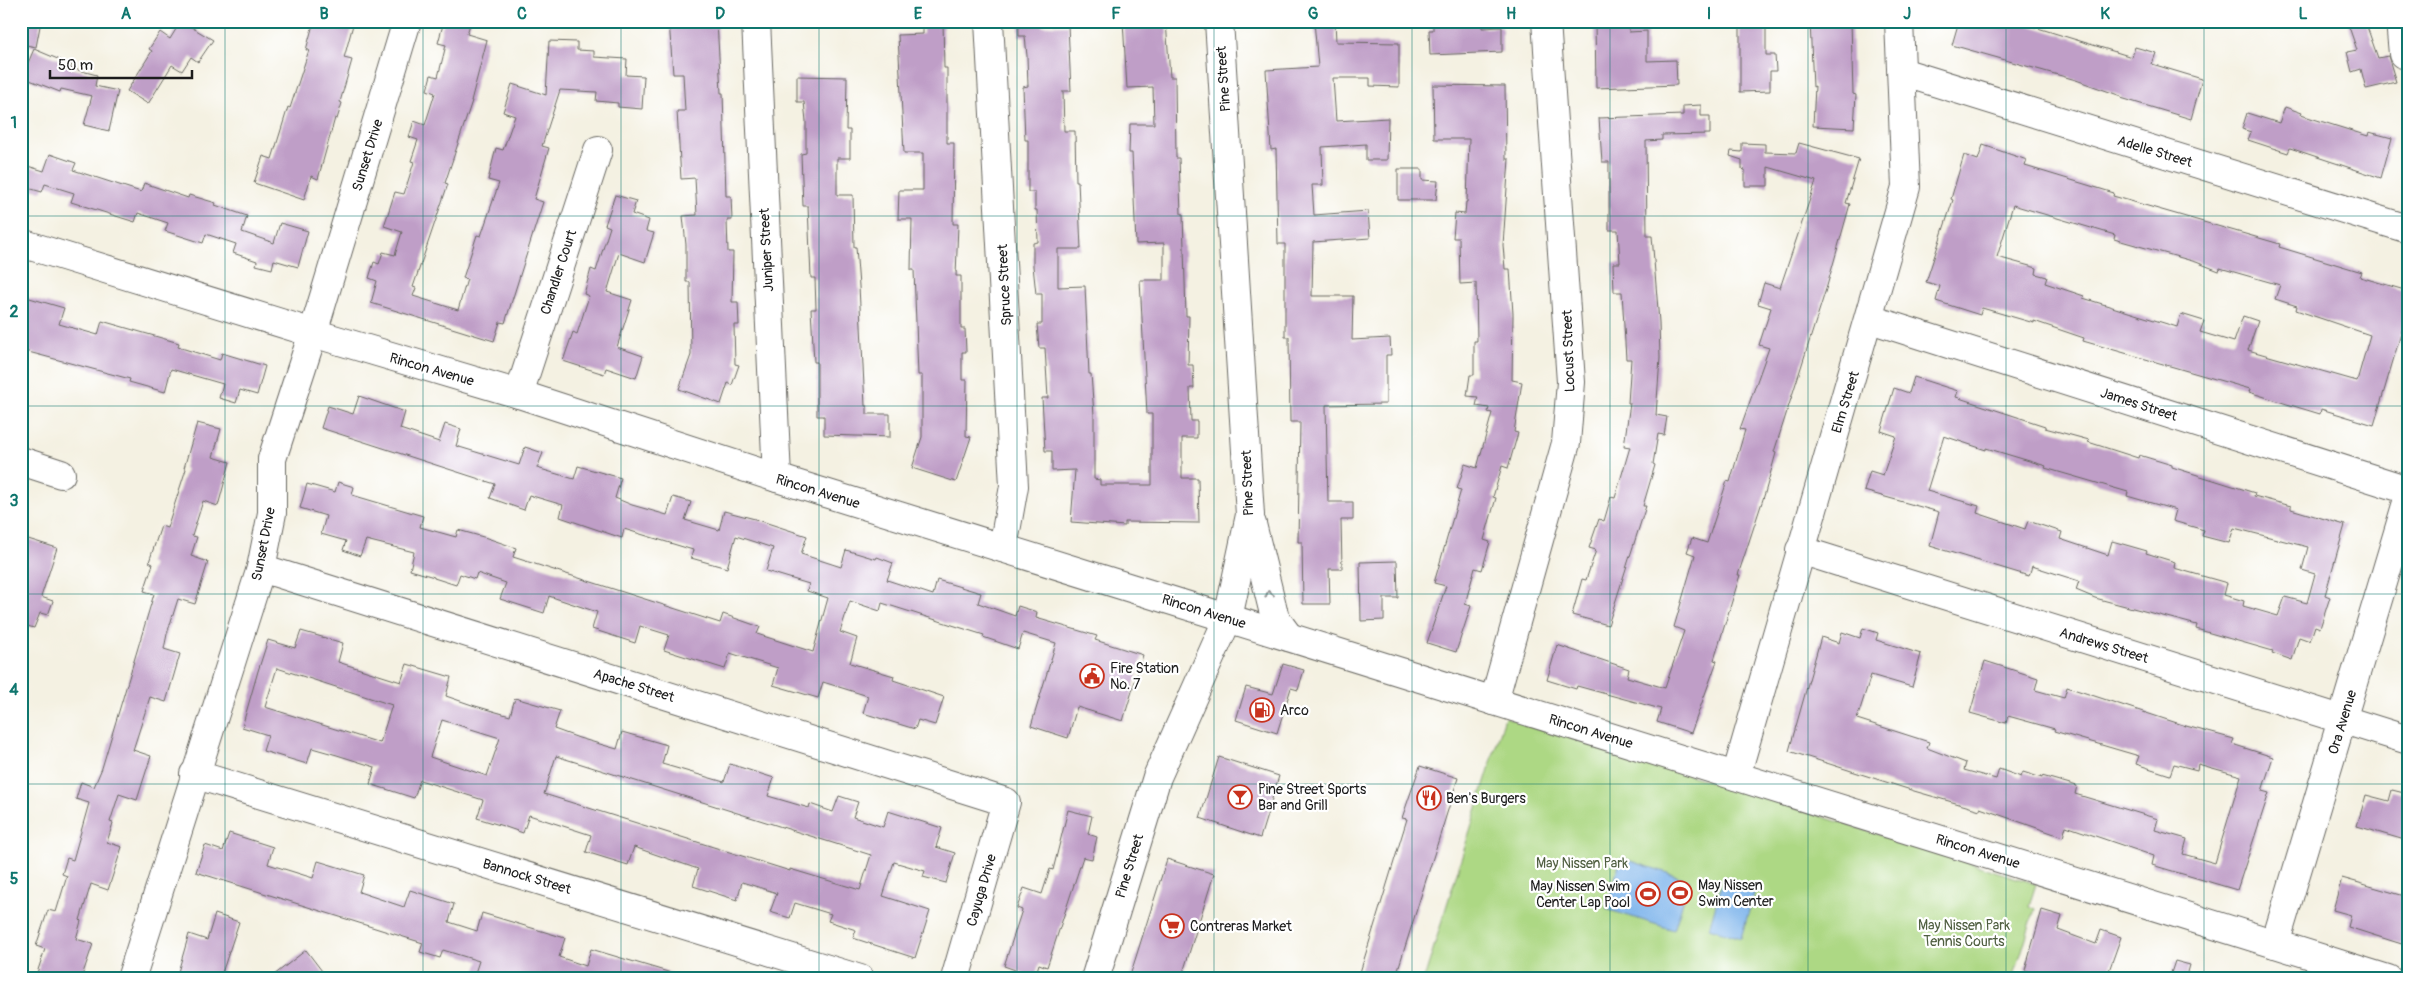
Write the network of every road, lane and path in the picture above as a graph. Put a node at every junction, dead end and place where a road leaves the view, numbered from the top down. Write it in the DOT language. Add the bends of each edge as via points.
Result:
graph roads {
  1 [pos="407,21"];
  2 [pos="756,21"];
  3 [pos="989,21"];
  4 [pos="1219,21"];
  5 [pos="1546,21"];
  6 [pos="1899,21"];
  7 [pos="2400,21"];
  8 [pos="2402,54"];
  9 [pos="1902,72"];
  10 [pos="598,150"];
  11 [pos="2408,229"];
  12 [pos="21,243"];
  13 [pos="1870,319"];
  14 [pos="313,334"];
  15 [pos="519,394"];
  16 [pos="21,462"];
  17 [pos="61,474"];
  18 [pos="777,478"];
  19 [pos="2408,490"];
  20 [pos="2408,499"];
  21 [pos="1250,515"];
  22 [pos="1002,548"];
  23 [pos="1800,550"];
  24 [pos="261,568"];
  25 [pos="1228,618"];
  26 [pos="1289,637"];
  27 [pos="1494,701"];
  28 [pos="2343,720"];
  29 [pos="2408,740"];
  30 [pos="194,774"];
  31 [pos="1736,776"];
  32 [pos="1006,802"];
  33 [pos="2275,944"];
  34 [pos="131,979"];
  35 [pos="860,979"];
  36 [pos="956,979"];
  37 [pos="1095,979"];
  38 [pos="2388,979"];
  1 -- 14 [label="street, Sunset Drive"];
  2 -- 18 [label="street, Juniper Street"];
  3 -- 22 [label="street, Spruce Street" via="1014,486"];
  4 -- 21 [label="street, Pine Street"];
  5 -- 27 [label="street, Locust Street" via="1571,382 1566,443"];
  6 -- 9 [label="street, Elm Street"];
  7 -- 8 [label="street"];
  9 -- 11 [label="street, Adelle Street"];
  9 -- 13 [label="street, Elm Street" via="1906,187"];
  10 -- 15 [label="street, Chandler Court"];
  12 -- 14 [label="street, Rincon Avenue"];
  13 -- 19 [label="street, James Street"];
  13 -- 23 [label="street, Elm Street"];
  14 -- 15 [label="street, Rincon Avenue"];
  14 -- 24 [label="street, Sunset Drive" via="272,460 272,513"];
  15 -- 18 [label="street, Rincon Avenue"];
  16 -- 17 [label="street"];
  18 -- 22 [label="street, Rincon Avenue"];
  20 -- 28 [label="street, Ora Avenue"];
  21 -- 25 [label="street, Pine Street"];
  26 -- 21 [label="street, one-way" via="1274,618"];
  22 -- 25 [label="street, Rincon Avenue"];
  23 -- 28 [label="street, Andrews Street"];
  23 -- 31 [label="street, Elm Street"];
  24 -- 30 [label="street, Sunset Drive"];
  24 -- 32 [label="street, Apache Street"];
  25 -- 26 [label="street, Rincon Avenue"];
  25 -- 37 [label="street, Pine Street" via="1156,777"];
  26 -- 27 [label="street, Rincon Avenue"];
  27 -- 31 [label="street, Rincon Avenue"];
  28 -- 29 [label="street, Andrews Street"];
  28 -- 33 [label="street, Ora Avenue"];
  30 -- 34 [label="street, Sunset Drive"];
  30 -- 35 [label="street, Bannock Street"];
  31 -- 33 [label="street, Rincon Avenue"];
  32 -- 36 [label="street, Cayuga Drive"];
  33 -- 38 [label="street, Rincon Avenue"];
}
